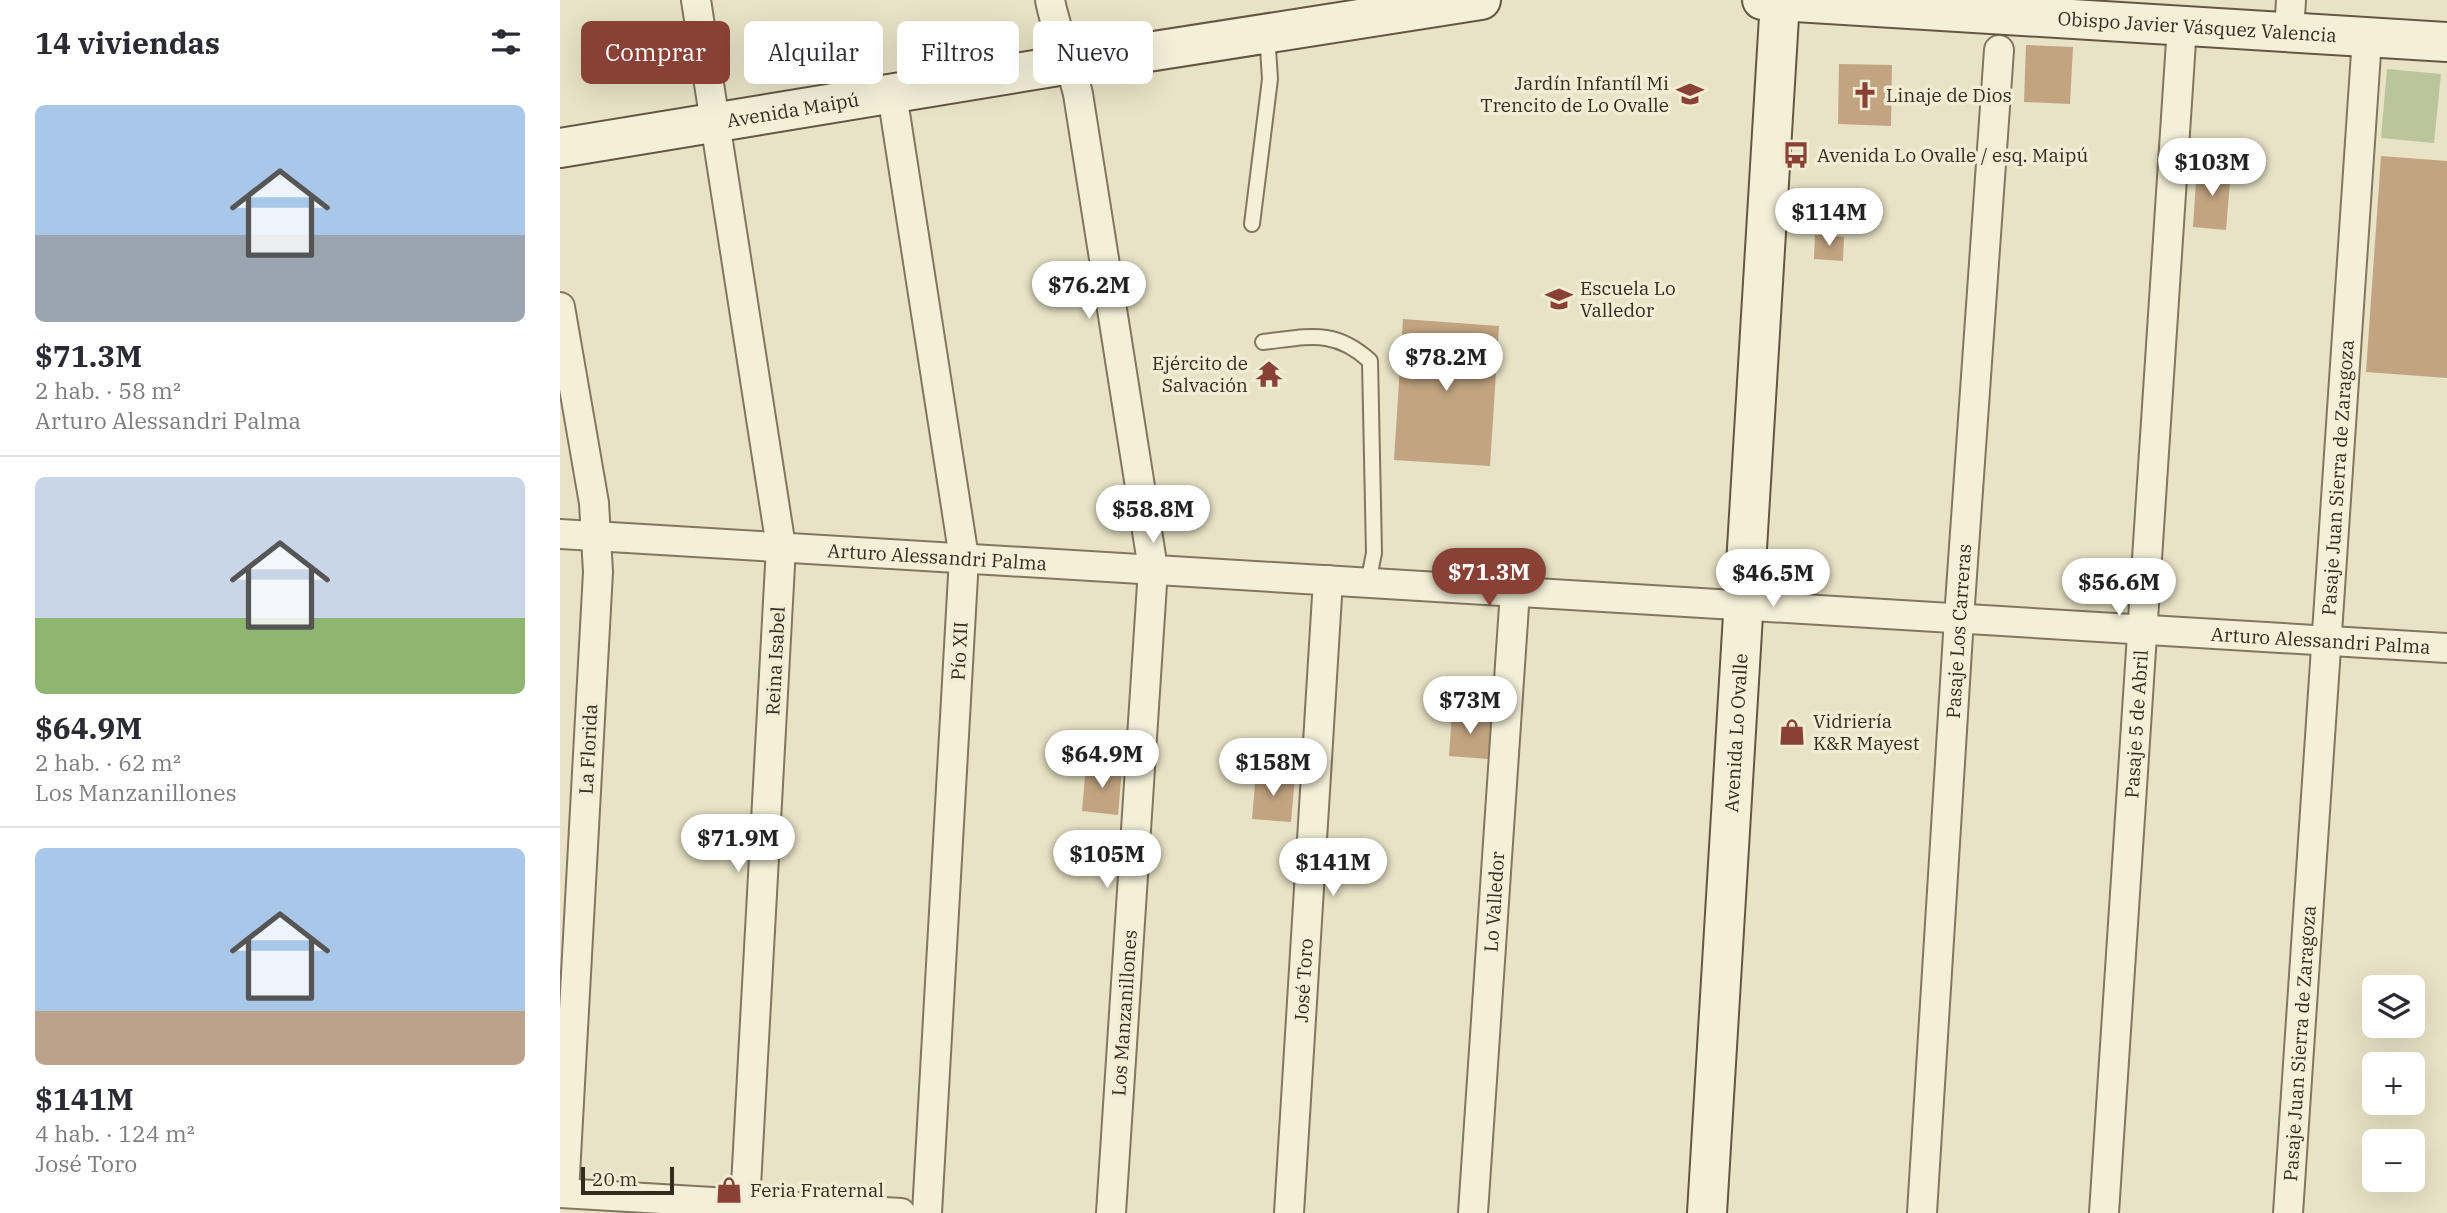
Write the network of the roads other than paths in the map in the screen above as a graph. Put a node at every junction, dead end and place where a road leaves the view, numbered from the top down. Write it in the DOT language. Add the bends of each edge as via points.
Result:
graph roads {
  1 [pos="696,0"];
  2 [pos="1051,0"];
  3 [pos="1481,0"];
  4 [pos="1774,0"];
  5 [pos="2290,16"];
  6 [pos="1054,21"];
  7 [pos="2182,26"];
  8 [pos="1267,33"];
  9 [pos="2367,38"];
  10 [pos="2447,42"];
  11 [pos="1999,50"];
  12 [pos="1153,51"];
  13 [pos="1033,70"];
  14 [pos="1076,84"];
  15 [pos="892,94"];
  16 [pos="715,122"];
  17 [pos="560,148"];
  18 [pos="1252,224"];
  19 [pos="560,307"];
  20 [pos="1263,342"];
  21 [pos="560,534"];
  22 [pos="597,536"];
  23 [pos="781,547"];
  24 [pos="964,558"];
  25 [pos="1153,569"];
  26 [pos="1328,580"];
  27 [pos="1368,583"];
  28 [pos="1515,592"];
  29 [pos="1743,605"];
  30 [pos="1959,618"];
  31 [pos="2143,629"];
  32 [pos="2326,641"];
  33 [pos="2447,648"];
  34 [pos="562,1193"];
  35 [pos="609,1204"];
  36 [pos="745,1204"];
  37 [pos="891,1213"];
  38 [pos="926,1213"];
  39 [pos="1111,1213"];
  40 [pos="1289,1213"];
  41 [pos="1473,1213"];
  42 [pos="1707,1213"];
  43 [pos="1922,1213"];
  44 [pos="2104,1213"];
  45 [pos="2288,1213"];
  1 -- 16 [label="street, Reina Isabel"];
  2 -- 6 [label="street, Los Manzanillones"];
  3 -- 8 [label="main road, Avenida Maipú"];
  4 -- 7 [label="main road, Obispo Javier Vásquez Valencia"];
  4 -- 29 [label="main road, Avenida Lo Ovalle"];
  5 -- 7 [label="main road, Obispo Javier Vásquez Valencia"];
  5 -- 9 [label="main road, Obispo Javier Vásquez Valencia"];
  7 -- 31 [label="street, Pasaje 5 de Abril"];
  8 -- 12 [label="main road, Avenida Maipú"];
  8 -- 18 [label="lane" via="1270,79"];
  9 -- 10 [label="main road, Obispo Javier Vásquez Valencia"];
  9 -- 32 [label="street, Pasaje Juan Sierra de Zaragoza"];
  11 -- 30 [label="street, Pasaje Los Carreras"];
  13 -- 15 [label="main road, Avenida Maipú"];
  14 -- 25 [label="street, Los Manzanillones"];
  15 -- 16 [label="main road, Avenida Maipú"];
  15 -- 24 [label="street, Pío XII"];
  16 -- 17 [label="main road, Avenida Maipú"];
  16 -- 23 [label="street, Reina Isabel"];
  19 -- 22 [label="street, La Florida"];
  20 -- 27 [label="lane" via="1333,338 1354,346 1370,361 1374,553"];
  21 -- 22 [label="street, Arturo Alessandri Palma"];
  22 -- 23 [label="street, Arturo Alessandri Palma"];
  22 -- 34 [label="street, La Florida"];
  23 -- 24 [label="street, Arturo Alessandri Palma"];
  23 -- 36 [label="street, Reina Isabel"];
  24 -- 25 [label="street, Arturo Alessandri Palma"];
  24 -- 38 [label="street, Pío XII"];
  25 -- 26 [label="street, Arturo Alessandri Palma"];
  25 -- 39 [label="street, Los Manzanillones"];
  26 -- 27 [label="street, Arturo Alessandri Palma"];
  26 -- 40 [label="street, José Toro"];
  27 -- 28 [label="street, Arturo Alessandri Palma"];
  28 -- 29 [label="street, Arturo Alessandri Palma"];
  28 -- 41 [label="street, Lo Valledor"];
  29 -- 30 [label="street, Arturo Alessandri Palma"];
  29 -- 42 [label="main road, Avenida Lo Ovalle"];
  30 -- 31 [label="street, Arturo Alessandri Palma"];
  30 -- 43 [label="street, Pasaje Los Carreras"];
  31 -- 32 [label="street, Arturo Alessandri Palma"];
  31 -- 44 [label="street, Pasaje 5 de Abril"];
  32 -- 33 [label="street, Arturo Alessandri Palma"];
  32 -- 45 [label="street, Pasaje Juan Sierra de Zaragoza"];
  34 -- 35 [label="street"];
  35 -- 36 [label="street"];
  36 -- 37 [label="street"];
}
